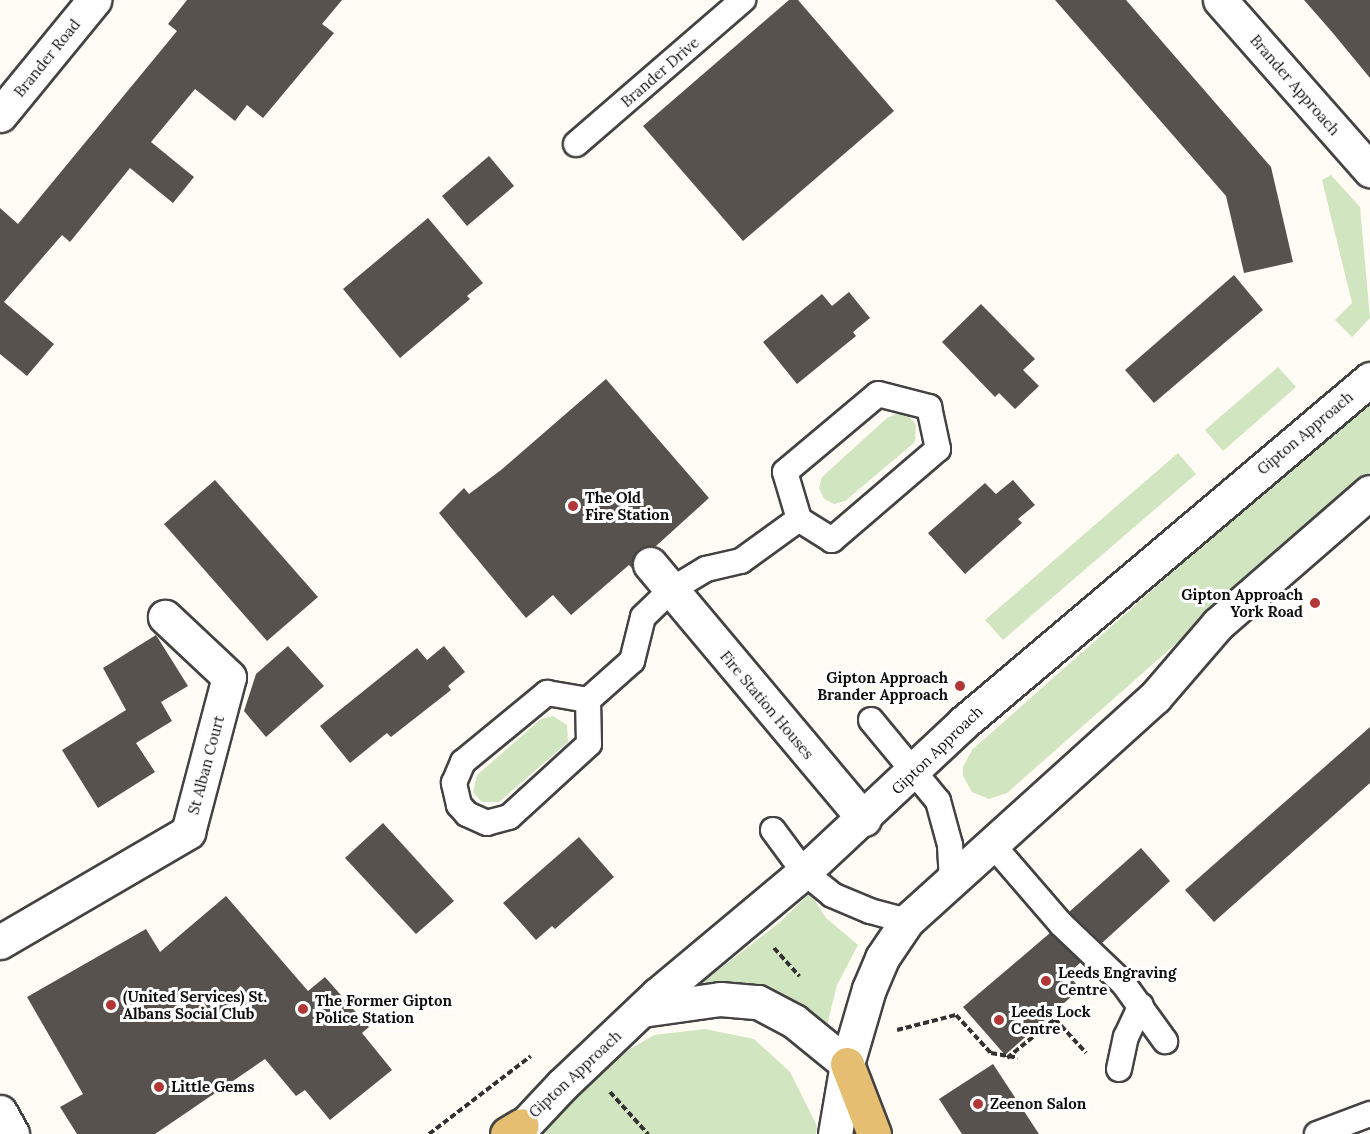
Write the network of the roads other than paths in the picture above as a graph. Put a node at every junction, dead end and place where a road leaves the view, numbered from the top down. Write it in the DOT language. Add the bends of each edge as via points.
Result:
graph roads {
  1 [pos="94,0"];
  2 [pos="743,0"];
  3 [pos="1220,0"];
  4 [pos="0,115"];
  5 [pos="576,144"];
  6 [pos="1370,170"];
  7 [pos="1370,379"];
  8 [pos="1370,492"];
  9 [pos="799,519"];
  10 [pos="650,564"];
  11 [pos="671,590"];
  12 [pos="165,617"];
  13 [pos="588,700"];
  14 [pos="871,720"];
  15 [pos="915,771"];
  16 [pos="864,819"];
  17 [pos="773,830"];
  18 [pos="992,844"];
  19 [pos="804,872"];
  20 [pos="952,880"];
  21 [pos="907,921"];
  22 [pos="0,942"];
  23 [pos="1141,1005"];
  24 [pos="642,1010"];
  25 [pos="1165,1041"];
  26 [pos="847,1064"];
  27 [pos="1119,1069"];
  28 [pos="0,1112"];
  29 [pos="1370,1114"];
  30 [pos="515,1131"];
  31 [pos="12,1134"];
  32 [pos="835,1134"];
  33 [pos="874,1134"];
  34 [pos="1317,1134"];
  1 -- 4 [label="street, Brander Road"];
  2 -- 5 [label="lane, Brander Drive"];
  3 -- 6 [label="street, Brander Approach"];
  7 -- 15 [label="street, Gipton Approach" via="963,723"];
  8 -- 18 [label="street" via="1218,624 1155,697"];
  9 -- 9 [label="lane" via="785,472 878,394 929,407 938,449 832,540"];
  9 -- 11 [label="lane" via="741,561 706,569"];
  10 -- 11 [label="street, Fire Station Houses"];
  11 -- 13 [label="lane" via="643,617 632,662"];
  11 -- 16 [label="street, Fire Station Houses"];
  12 -- 22 [label="street, St Alban Court" via="229,677 188,832"];
  13 -- 13 [label="lane" via="546,693 463,762 454,783 459,805 467,814 487,823 509,817 589,744"];
  14 -- 15 [label="lane"];
  15 -- 16 [label="street, Gipton Approach"];
  15 -- 20 [label="lane" via="938,801 950,845"];
  16 -- 19 [label="street, Gipton Approach"];
  17 -- 19 [label="lane"];
  18 -- 20 [label="street"];
  18 -- 23 [label="lane" via="1061,924"];
  19 -- 21 [label="lane" via="832,895"];
  19 -- 24 [label="street, Gipton Approach"];
  20 -- 21 [label="street"];
  21 -- 26 [label="street" via="882,958"];
  23 -- 25 [label="lane"];
  23 -- 27 [label="lane" via="1125,1042"];
  24 -- 26 [label="street" via="720,999 758,1002 795,1020"];
  24 -- 30 [label="street, Gipton Approach"];
  26 -- 32 [label="street"];
  26 -- 33 [label="highway"];
  28 -- 31 [label="street"];
  29 -- 34 [label="lane"];
}
